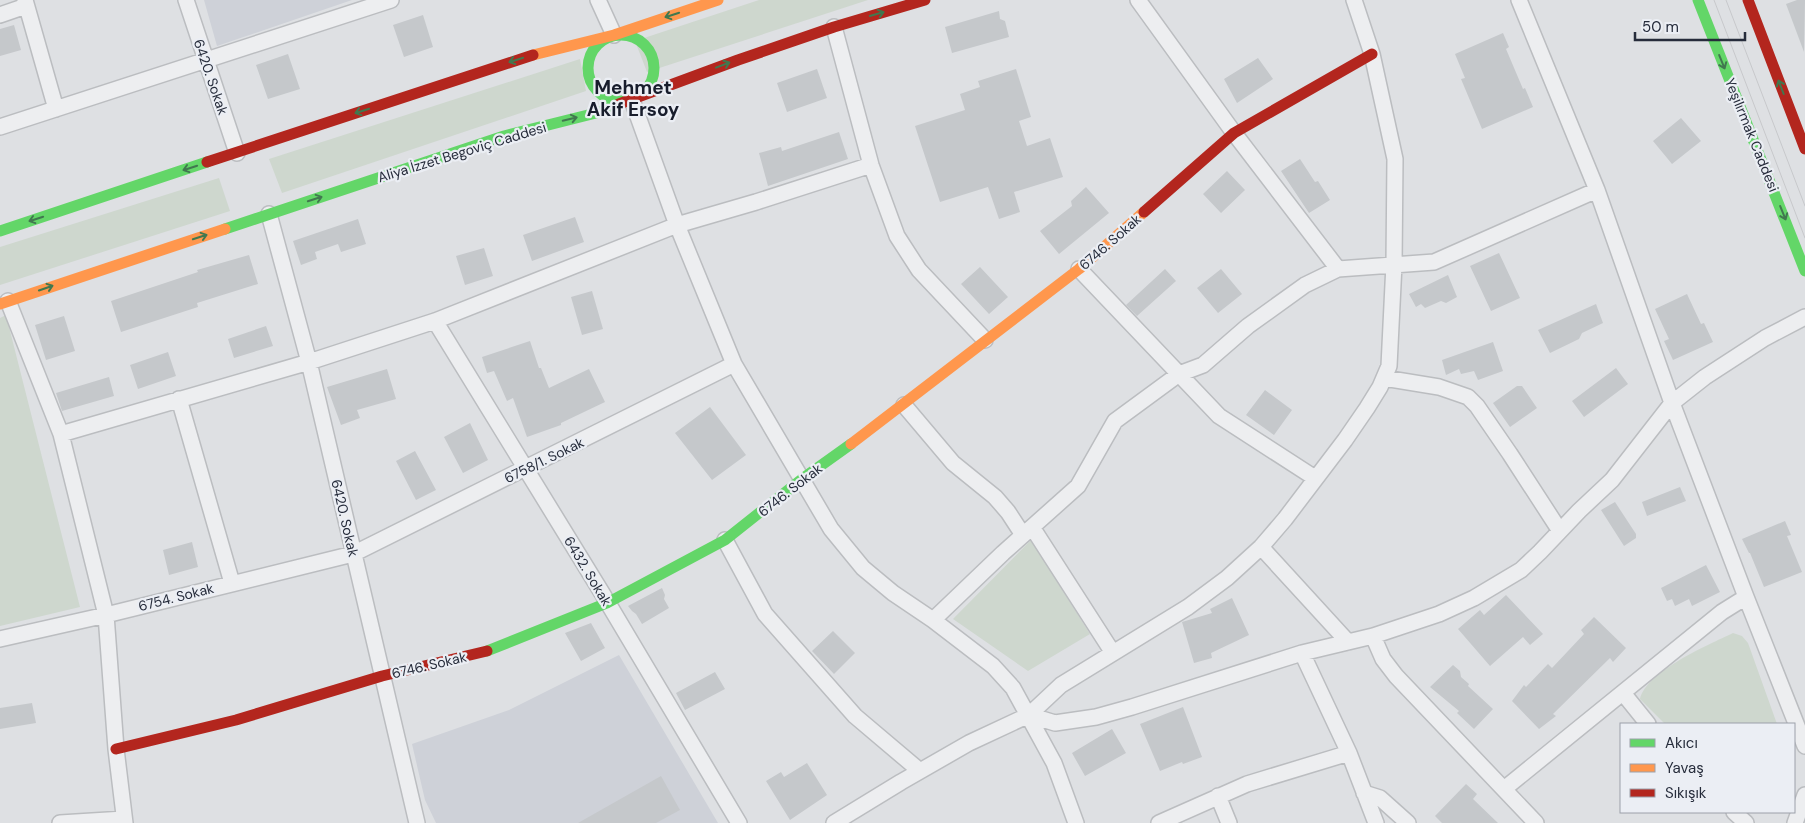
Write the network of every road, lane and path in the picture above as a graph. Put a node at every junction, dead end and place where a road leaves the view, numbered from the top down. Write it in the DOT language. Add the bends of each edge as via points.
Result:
graph roads {
  1 [pos="186,0"];
  2 [pos="391,0"];
  3 [pos="598,0"];
  4 [pos="718,0"];
  5 [pos="925,0"];
  6 [pos="1138,0"];
  7 [pos="1354,0"];
  8 [pos="1518,0"];
  9 [pos="1698,0"];
  10 [pos="1752,1"];
  11 [pos="25,3"];
  12 [pos="0,15"];
  13 [pos="834,26"];
  14 [pos="614,35"];
  15 [pos="1372,54"];
  16 [pos="205,60"];
  17 [pos="632,100"];
  18 [pos="56,109"];
  19 [pos="1800,118"];
  20 [pos="0,127"];
  21 [pos="1234,133"];
  22 [pos="1805,149"];
  23 [pos="237,153"];
  24 [pos="871,165"];
  25 [pos="1597,190"];
  26 [pos="269,214"];
  27 [pos="677,224"];
  28 [pos="0,231"];
  29 [pos="1394,264"];
  30 [pos="1079,269"];
  31 [pos="1338,269"];
  32 [pos="1805,271"];
  33 [pos="4,302"];
  34 [pos="1805,316"];
  35 [pos="435,321"];
  36 [pos="985,340"];
  37 [pos="309,362"];
  38 [pos="734,364"];
  39 [pos="1179,374"];
  40 [pos="1384,378"];
  41 [pos="179,399"];
  42 [pos="1672,403"];
  43 [pos="904,405"];
  44 [pos="61,434"];
  45 [pos="526,469"];
  46 [pos="1315,478"];
  47 [pos="802,479"];
  48 [pos="1027,531"];
  49 [pos="1560,531"];
  50 [pos="725,540"];
  51 [pos="1261,547"];
  52 [pos="353,554"];
  53 [pos="232,583"];
  54 [pos="1746,597"];
  55 [pos="607,603"];
  56 [pos="106,615"];
  57 [pos="932,620"];
  58 [pos="1373,636"];
  59 [pos="0,639"];
  60 [pos="1348,642"];
  61 [pos="1113,653"];
  62 [pos="1302,653"];
  63 [pos="382,676"];
  64 [pos="1622,693"];
  65 [pos="1029,715"];
  66 [pos="1647,723"];
  67 [pos="1805,746"];
  68 [pos="116,749"];
  69 [pos="1349,753"];
  70 [pos="920,771"];
  71 [pos="1504,789"];
  72 [pos="1364,793"];
  73 [pos="1805,795"];
  74 [pos="1218,796"];
  75 [pos="1735,813"];
  76 [pos="124,821"];
  77 [pos="60,823"];
  78 [pos="417,823"];
  79 [pos="739,823"];
  80 [pos="834,823"];
  81 [pos="1076,823"];
  82 [pos="1159,823"];
  83 [pos="1229,823"];
  84 [pos="1376,823"];
  85 [pos="1408,823"];
  86 [pos="1536,823"];
  87 [pos="1746,823"];
  88 [pos="1795,823"];
  1 -- 16 [label="street, 6420. Sokak"];
  2 -- 16 [label="street"];
  3 -- 14 [label="street"];
  4 -- 14 [label="main road, one-way"];
  13 -- 5 [label="main road, Aliya İzzet Begoviç Caddesi, one-way"];
  6 -- 21 [label="street"];
  7 -- 15 [label="street"];
  8 -- 25 [label="street"];
  9 -- 32 [label="main road, Yeşilırmak Caddesi, one-way"];
  19 -- 10 [label="main road, one-way"];
  11 -- 12 [label="street"];
  11 -- 18 [label="street"];
  17 -- 13 [label="main road, Aliya İzzet Begoviç Caddesi, one-way"];
  13 -- 24 [label="street"];
  14 -- 17 [label="main road" via="636,38 645,45 653,60 649,86"];
  14 -- 17 [label="main road" via="595,46 587,66 588,77 596,91 610,100"];
  14 -- 23 [label="main road, one-way" via="524,57"];
  15 -- 21 [label="main road, 6746. Sokak"];
  15 -- 29 [label="street" via="1396,159"];
  16 -- 18 [label="street"];
  16 -- 23 [label="street, 6420. Sokak"];
  26 -- 17 [label="main road, Aliya İzzet Begoviç Caddesi, one-way" via="504,136 596,113"];
  17 -- 27 [label="street"];
  18 -- 20 [label="street"];
  19 -- 22 [label="main road"];
  21 -- 30 [label="main road, 6746. Sokak"];
  21 -- 31 [label="street"];
  23 -- 28 [label="main road, one-way"];
  24 -- 27 [label="street"];
  24 -- 36 [label="street" via="897,236 919,270"];
  25 -- 29 [label="street" via="1434,262"];
  25 -- 42 [label="street"];
  33 -- 26 [label="main road, Aliya İzzet Begoviç Caddesi, one-way"];
  26 -- 37 [label="street, 6420. Sokak"];
  27 -- 35 [label="street"];
  27 -- 38 [label="street"];
  29 -- 31 [label="street"];
  29 -- 40 [label="street" via="1389,366"];
  30 -- 36 [label="main road, 6746. Sokak"];
  30 -- 39 [label="street"];
  31 -- 39 [label="street" via="1304,285 1203,364"];
  33 -- 44 [label="street"];
  34 -- 42 [label="street" via="1712,372"];
  35 -- 37 [label="street"];
  35 -- 45 [label="street, 6432. Sokak"];
  36 -- 43 [label="main road, 6746. Sokak"];
  37 -- 41 [label="street"];
  37 -- 52 [label="street, 6420. Sokak"];
  38 -- 45 [label="street, 6758/1. Sokak"];
  38 -- 47 [label="street"];
  39 -- 46 [label="street" via="1220,416"];
  39 -- 48 [label="street" via="1114,421 1078,486"];
  40 -- 46 [label="street" via="1368,408"];
  40 -- 49 [label="street" via="1439,387 1468,397"];
  41 -- 44 [label="street"];
  41 -- 53 [label="street"];
  42 -- 49 [label="street" via="1612,480"];
  42 -- 54 [label="street"];
  43 -- 47 [label="main road, 6746. Sokak"];
  43 -- 48 [label="street" via="953,463 995,497"];
  44 -- 56 [label="street"];
  45 -- 52 [label="street, 6758/1. Sokak"];
  45 -- 55 [label="street, 6432. Sokak"];
  46 -- 51 [label="street"];
  47 -- 50 [label="main road, 6746. Sokak"];
  47 -- 57 [label="street" via="831,529 863,568 892,593"];
  48 -- 57 [label="street"];
  48 -- 61 [label="street"];
  49 -- 58 [label="street" via="1521,570 1497,585 1439,614"];
  50 -- 55 [label="main road, 6746. Sokak"];
  50 -- 70 [label="street" via="765,614 799,655 855,716"];
  51 -- 60 [label="street"];
  51 -- 61 [label="street" via="1188,607"];
  52 -- 53 [label="street, 6754. Sokak"];
  52 -- 63 [label="street, 6420. Sokak"];
  53 -- 56 [label="street, 6754. Sokak"];
  54 -- 64 [label="street" via="1722,612"];
  54 -- 67 [label="street"];
  55 -- 63 [label="main road, 6746. Sokak" via="485,652"];
  55 -- 79 [label="street, 6432. Sokak"];
  56 -- 59 [label="street, 6754. Sokak"];
  56 -- 68 [label="street"];
  57 -- 65 [label="street" via="993,666"];
  58 -- 60 [label="street"];
  58 -- 71 [label="street" via="1383,659 1396,676"];
  60 -- 62 [label="street"];
  61 -- 65 [label="street" via="1061,685"];
  62 -- 65 [label="street" via="1096,717 1055,723"];
  62 -- 69 [label="street"];
  63 -- 68 [label="main road, 6746. Sokak" via="236,720"];
  63 -- 78 [label="street, 6420. Sokak"];
  64 -- 66 [label="street"];
  64 -- 71 [label="street"];
  65 -- 70 [label="street" via="969,743"];
  65 -- 81 [label="street" via="1054,763"];
  68 -- 76 [label="street"];
  69 -- 72 [label="street"];
  69 -- 74 [label="street"];
  70 -- 80 [label="street"];
  71 -- 86 [label="street"];
  72 -- 84 [label="street"];
  72 -- 85 [label="street" via="1380,798"];
  73 -- 88 [label="street"];
  74 -- 82 [label="street"];
  74 -- 83 [label="street"];
  75 -- 87 [label="street"];
  76 -- 77 [label="street"];
}
